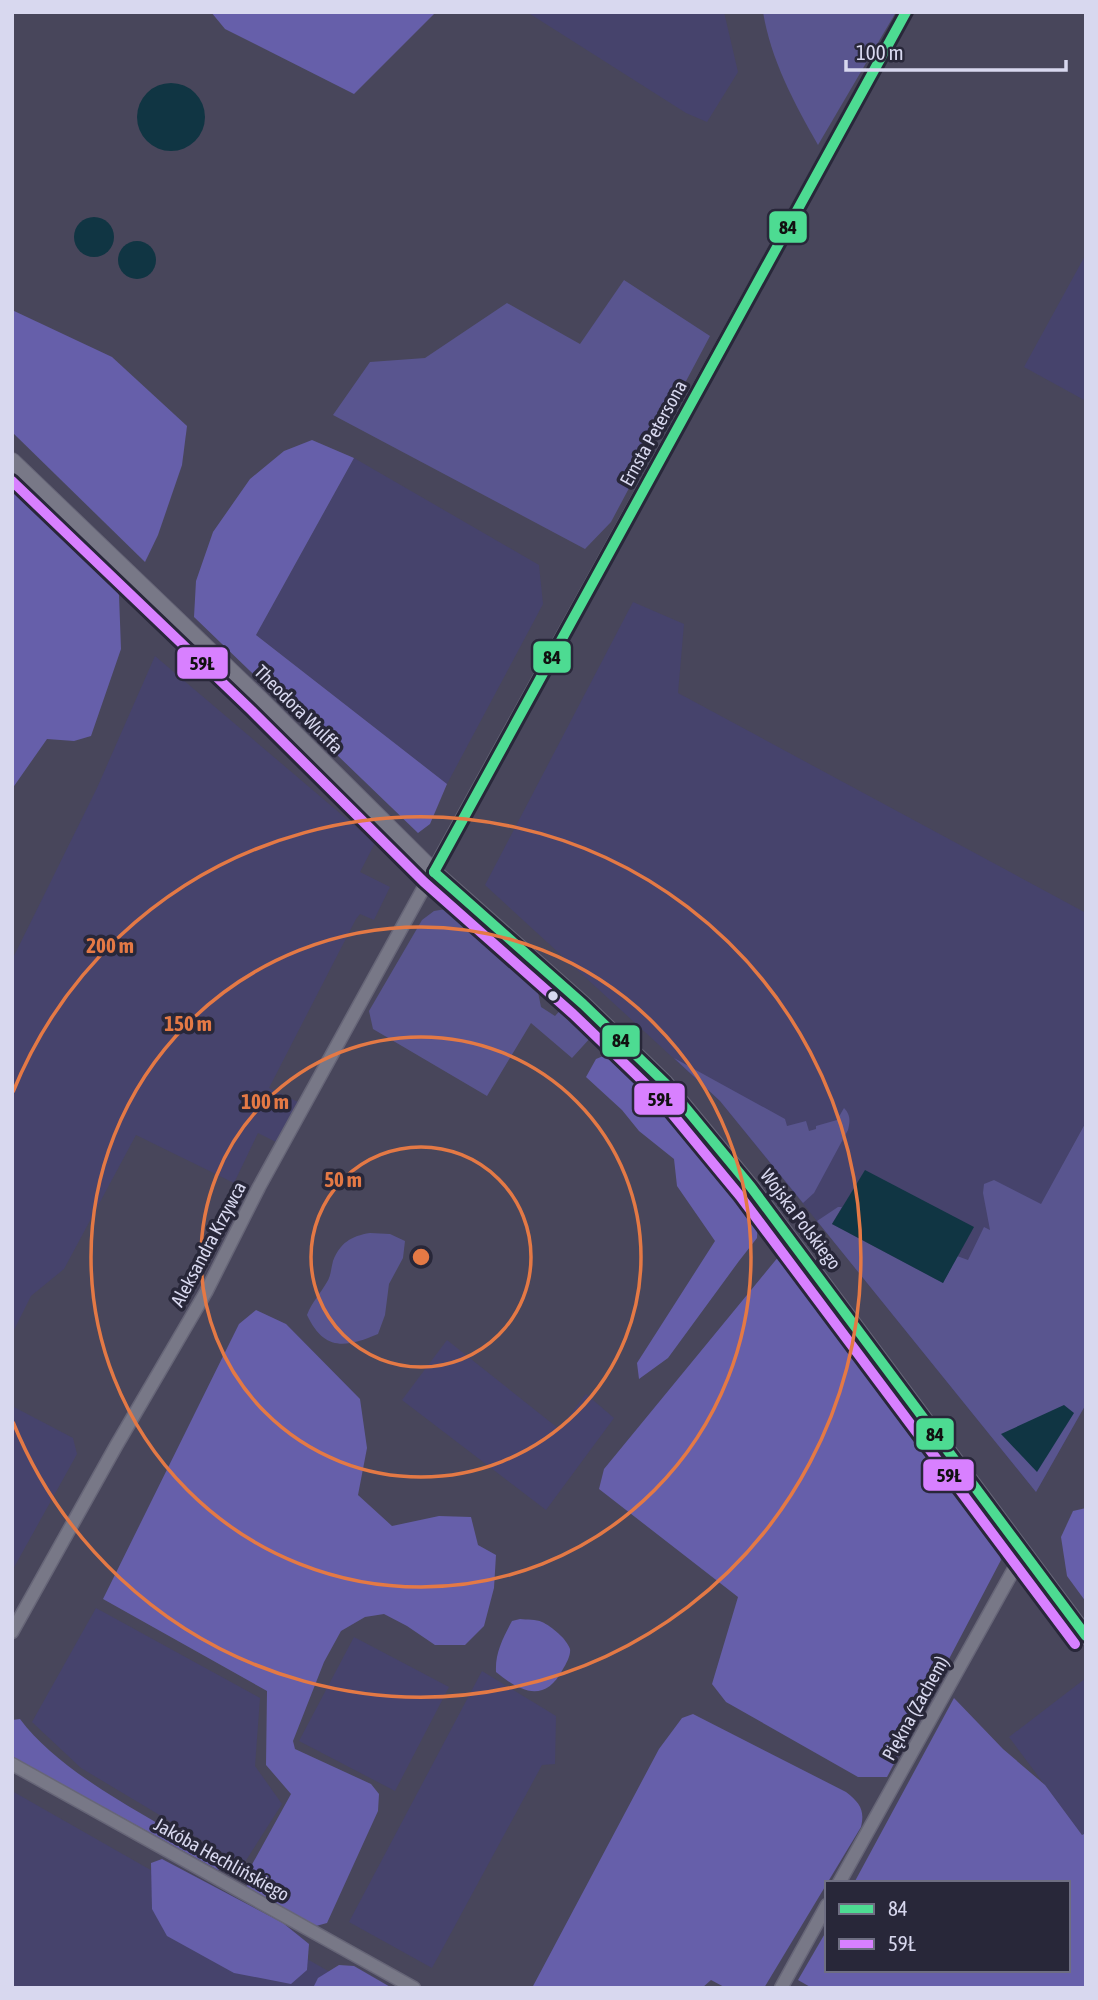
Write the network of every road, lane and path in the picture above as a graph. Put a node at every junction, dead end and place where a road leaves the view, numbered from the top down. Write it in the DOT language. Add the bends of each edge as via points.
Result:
graph roads {
  1 [pos="906,12"];
  2 [pos="12,461"];
  3 [pos="434,872"];
  4 [pos="1023,1553"];
  5 [pos="12,1632"];
  6 [pos="1086,1636"];
  7 [pos="12,1764"];
  8 [pos="840,1881"];
  9 [pos="825,1909"];
  10 [pos="414,1988"];
  11 [pos="781,1988"];
  1 -- 3 [label="street, Ernsta Petersona"];
  2 -- 3 [label="street, Theodora Wulffa"];
  3 -- 4 [label="street, Wojska Polskiego" via="665,1083 751,1186"];
  3 -- 5 [label="street, Aleksandra Krzywca" via="206,1292"];
  4 -- 6 [label="street, Wojska Polskiego"];
  4 -- 8 [label="street, Piękna (Zachem)"];
  7 -- 10 [label="street, Jakóba Hechlińskiego"];
  9 -- 11 [label="street"];
}
